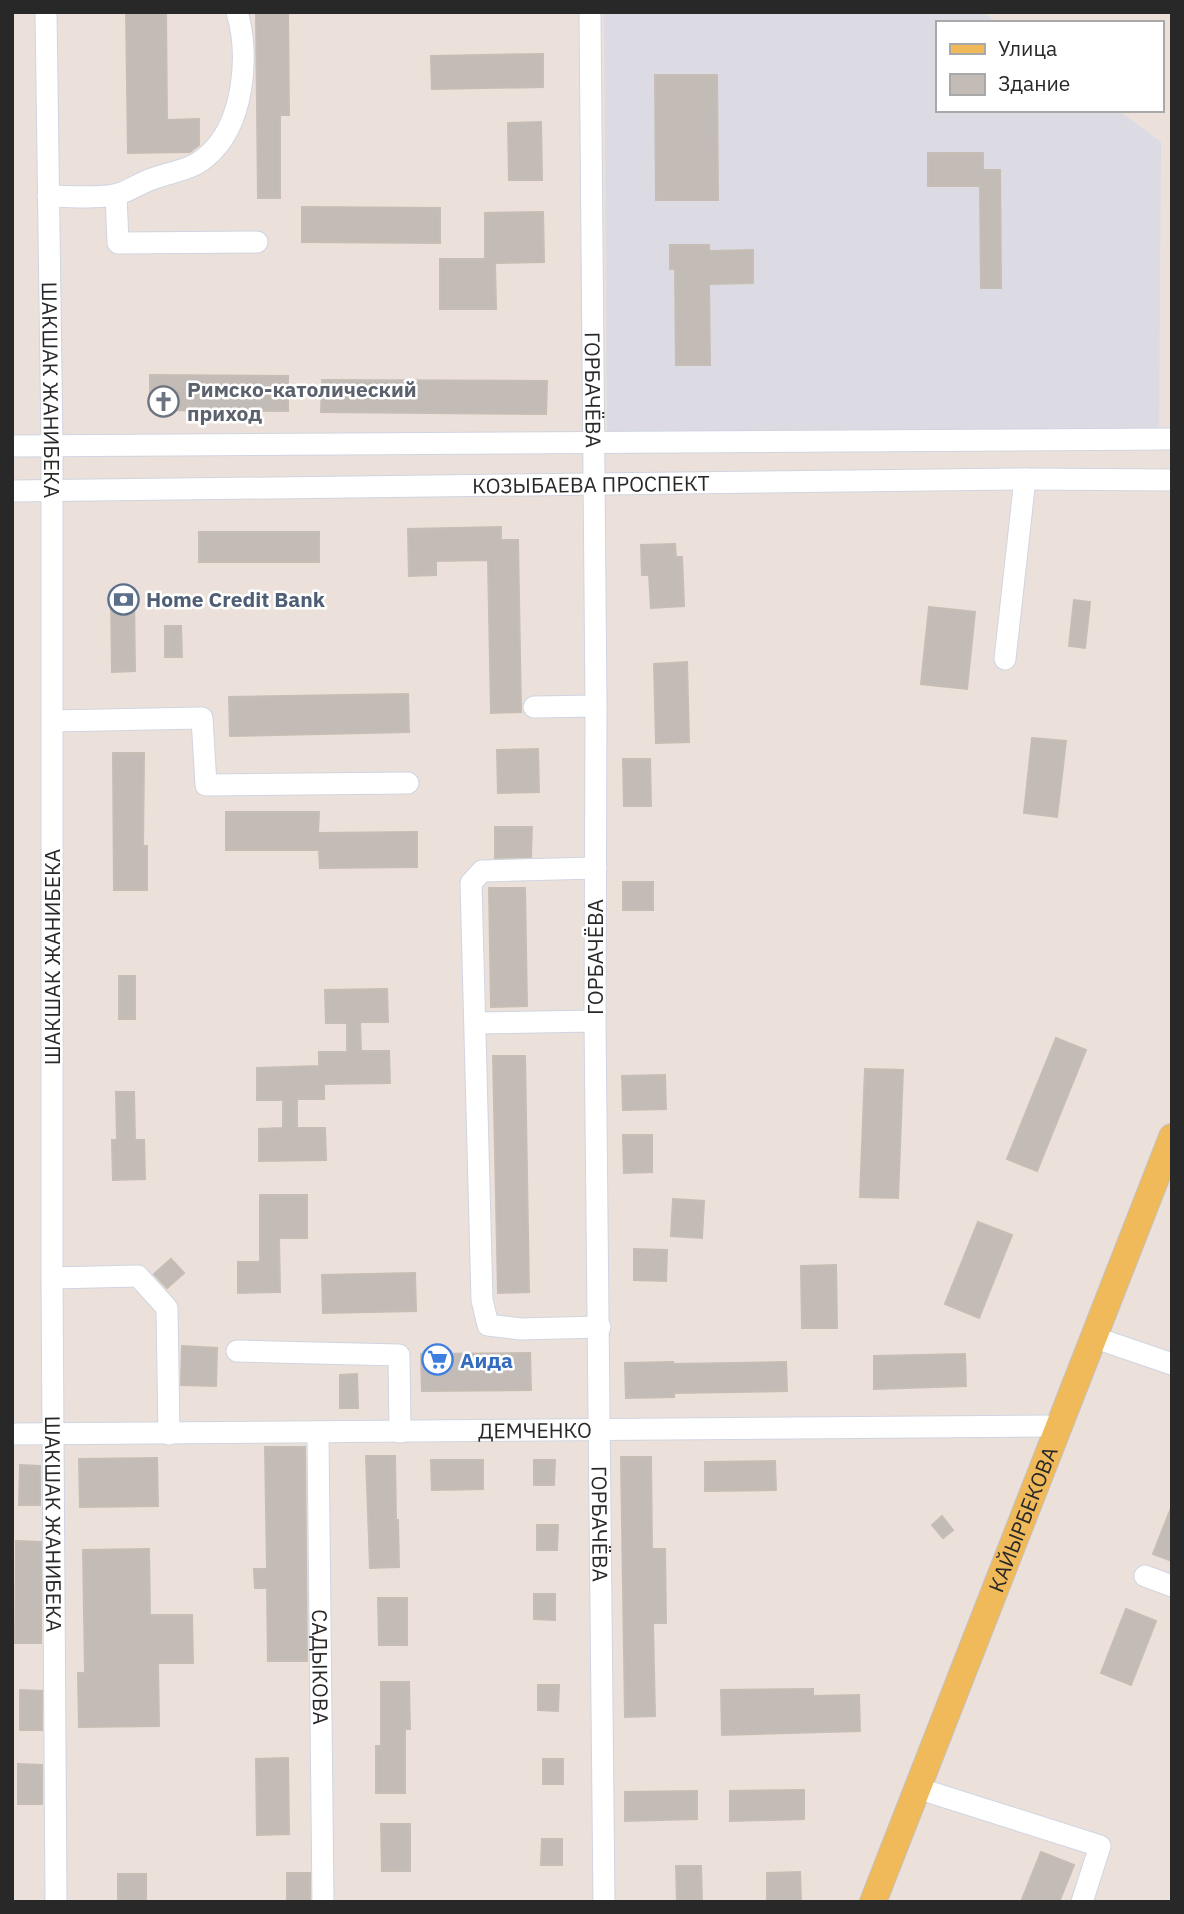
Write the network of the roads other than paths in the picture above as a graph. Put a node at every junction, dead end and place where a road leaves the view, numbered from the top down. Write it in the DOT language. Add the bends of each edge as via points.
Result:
graph roads {
  1 [pos="46,12"];
  2 [pos="237,12"];
  3 [pos="590,12"];
  4 [pos="116,195"];
  5 [pos="48,196"];
  6 [pos="257,242"];
  7 [pos="1172,439"];
  8 [pos="593,442"];
  9 [pos="12,446"];
  10 [pos="52,446"];
  11 [pos="1025,479"];
  12 [pos="1172,480"];
  13 [pos="594,484"];
  14 [pos="12,491"];
  15 [pos="51,491"];
  16 [pos="1005,659"];
  17 [pos="596,706"];
  18 [pos="534,707"];
  19 [pos="52,721"];
  20 [pos="408,783"];
  21 [pos="596,868"];
  22 [pos="595,1021"];
  23 [pos="476,1023"];
  24 [pos="1172,1137"];
  25 [pos="52,1278"];
  26 [pos="600,1327"];
  27 [pos="1093,1337"];
  28 [pos="237,1352"];
  29 [pos="1172,1364"];
  30 [pos="1059,1426"];
  31 [pos="600,1429"];
  32 [pos="400,1432"];
  33 [pos="318,1433"];
  34 [pos="12,1434"];
  35 [pos="169,1434"];
  36 [pos="53,1435"];
  37 [pos="1145,1576"];
  38 [pos="1172,1586"];
  39 [pos="917,1788"];
  40 [pos="56,1902"];
  41 [pos="323,1902"];
  42 [pos="604,1902"];
  43 [pos="873,1902"];
  44 [pos="1082,1902"];
  1 -- 5 [label="street, ШАКШАК ЖАНИБЕКА"];
  2 -- 4 [label="street" via="242,27 239,98 217,147 191,167"];
  3 -- 8 [label="street, ГОРБАЧЁВА"];
  4 -- 5 [label="street"];
  4 -- 6 [label="street" via="118,243"];
  5 -- 10 [label="street, ШАКШАК ЖАНИБЕКА"];
  7 -- 8 [label="street, КОЗЫБАЕВА ПРОСПЕКТ"];
  8 -- 10 [label="street, КОЗЫБАЕВА ПРОСПЕКТ"];
  8 -- 13 [label="street, ГОРБАЧЁВА"];
  9 -- 10 [label="street, КОЗЫБАЕВА ПРОСПЕКТ"];
  10 -- 15 [label="street, ШАКШАК ЖАНИБЕКА"];
  11 -- 12 [label="street, КОЗЫБАЕВА ПРОСПЕКТ"];
  11 -- 13 [label="street, КОЗЫБАЕВА ПРОСПЕКТ"];
  11 -- 16 [label="street"];
  13 -- 15 [label="street, КОЗЫБАЕВА ПРОСПЕКТ"];
  13 -- 17 [label="street, ГОРБАЧЁВА"];
  14 -- 15 [label="street, КОЗЫБАЕВА ПРОСПЕКТ"];
  15 -- 19 [label="street, ШАКШАК ЖАНИБЕКА"];
  17 -- 18 [label="street"];
  17 -- 21 [label="street, ГОРБАЧЁВА"];
  19 -- 20 [label="street" via="202,718 206,785"];
  19 -- 25 [label="street, ШАКШАК ЖАНИБЕКА"];
  21 -- 22 [label="street, ГОРБАЧЁВА"];
  21 -- 23 [label="street" via="482,871 471,883"];
  22 -- 23 [label="street"];
  22 -- 26 [label="street, ГОРБАЧЁВА"];
  23 -- 26 [label="street" via="482,1300 488,1325"];
  24 -- 27 [label="main road, КАЙЫРБЕКОВА"];
  25 -- 35 [label="street" via="138,1276 167,1308"];
  25 -- 36 [label="street, ШАКШАК ЖАНИБЕКА"];
  26 -- 31 [label="street, ГОРБАЧЁВА"];
  27 -- 29 [label="street"];
  27 -- 30 [label="main road, КАЙЫРБЕКОВА"];
  28 -- 32 [label="street" via="399,1355"];
  30 -- 31 [label="street, ДЕМЧЕНКО"];
  30 -- 39 [label="main road, КАЙЫРБЕКОВА"];
  31 -- 32 [label="street, ДЕМЧЕНКО"];
  31 -- 42 [label="street, ГОРБАЧЁВА"];
  32 -- 33 [label="street, ДЕМЧЕНКО"];
  33 -- 35 [label="street, ДЕМЧЕНКО"];
  33 -- 41 [label="street, САДЫКОВА"];
  34 -- 36 [label="street, ДЕМЧЕНКО"];
  35 -- 36 [label="street, ДЕМЧЕНКО"];
  36 -- 40 [label="street, ШАКШАК ЖАНИБЕКА"];
  37 -- 38 [label="street"];
  39 -- 43 [label="main road, КАЙЫРБЕКОВА"];
  39 -- 44 [label="street" via="1100,1846"];
}
